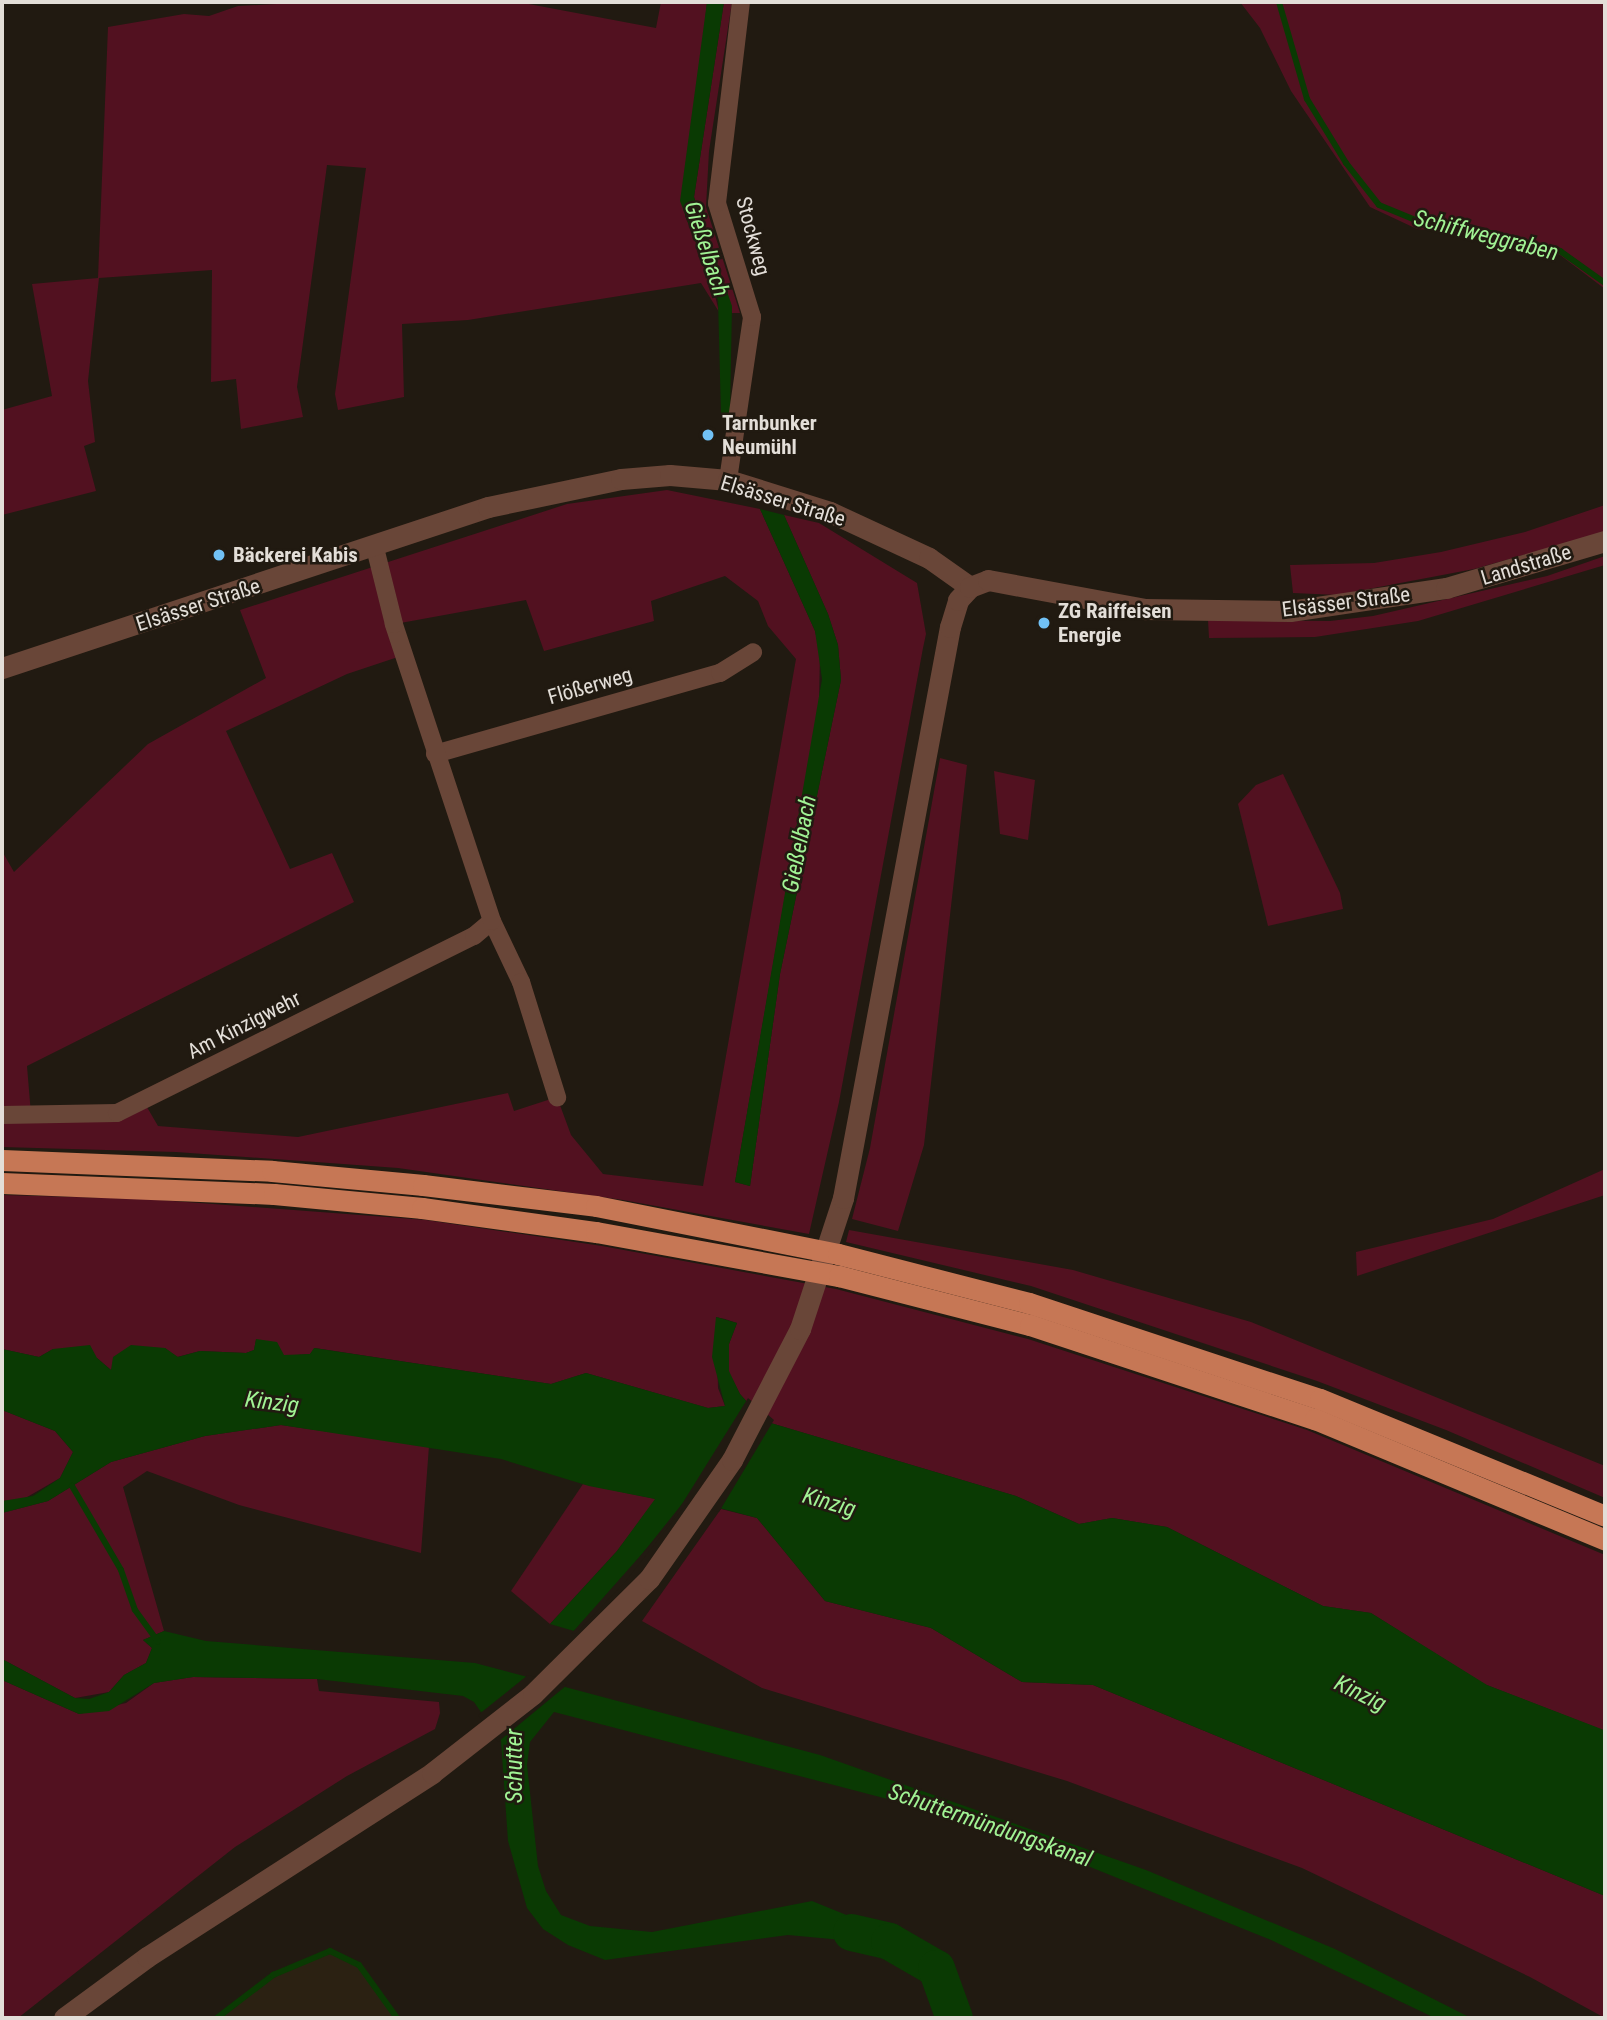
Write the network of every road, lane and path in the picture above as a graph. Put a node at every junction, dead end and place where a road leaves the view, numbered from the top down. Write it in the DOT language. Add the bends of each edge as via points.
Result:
graph roads {
  1 [pos="741,2"];
  2 [pos="729,480"];
  3 [pos="1605,541"];
  4 [pos="375,548"];
  5 [pos="970,587"];
  6 [pos="1446,589"];
  7 [pos="753,652"];
  8 [pos="2,668"];
  9 [pos="435,754"];
  10 [pos="492,922"];
  11 [pos="557,1097"];
  12 [pos="2,1115"];
  13 [pos="2,1160"];
  14 [pos="2,1183"];
  15 [pos="1605,1516"];
  16 [pos="1605,1540"];
  17 [pos="64,2018"];
  1 -- 2 [label="street, Stockweg" via="717,203 752,317"];
  2 -- 4 [label="street, Elsässer Straße" via="670,475 556,490 488,507"];
  2 -- 5 [label="street, Elsässer Straße" via="830,512 929,558"];
  3 -- 6 [label="street, Landstraße"];
  4 -- 8 [label="street, Elsässer Straße"];
  4 -- 9 [label="street"];
  5 -- 6 [label="street, Elsässer Straße" via="988,580 1145,609 1290,611"];
  5 -- 17 [label="street" via="958,600 950,627 843,1198 800,1329 772,1389 675,1547 573,1659 432,1773 147,1957"];
  7 -- 9 [label="street, Flößerweg" via="720,673"];
  9 -- 10 [label="street"];
  10 -- 11 [label="street" via="520,982"];
  10 -- 12 [label="street, Am Kinzigwehr" via="474,936 117,1113"];
  13 -- 15 [label="highway" via="272,1171 423,1185 596,1206 838,1254 1029,1303 1320,1399"];
  14 -- 16 [label="highway" via="274,1194 422,1208 596,1232 839,1276 1030,1325 1315,1419"];
}
